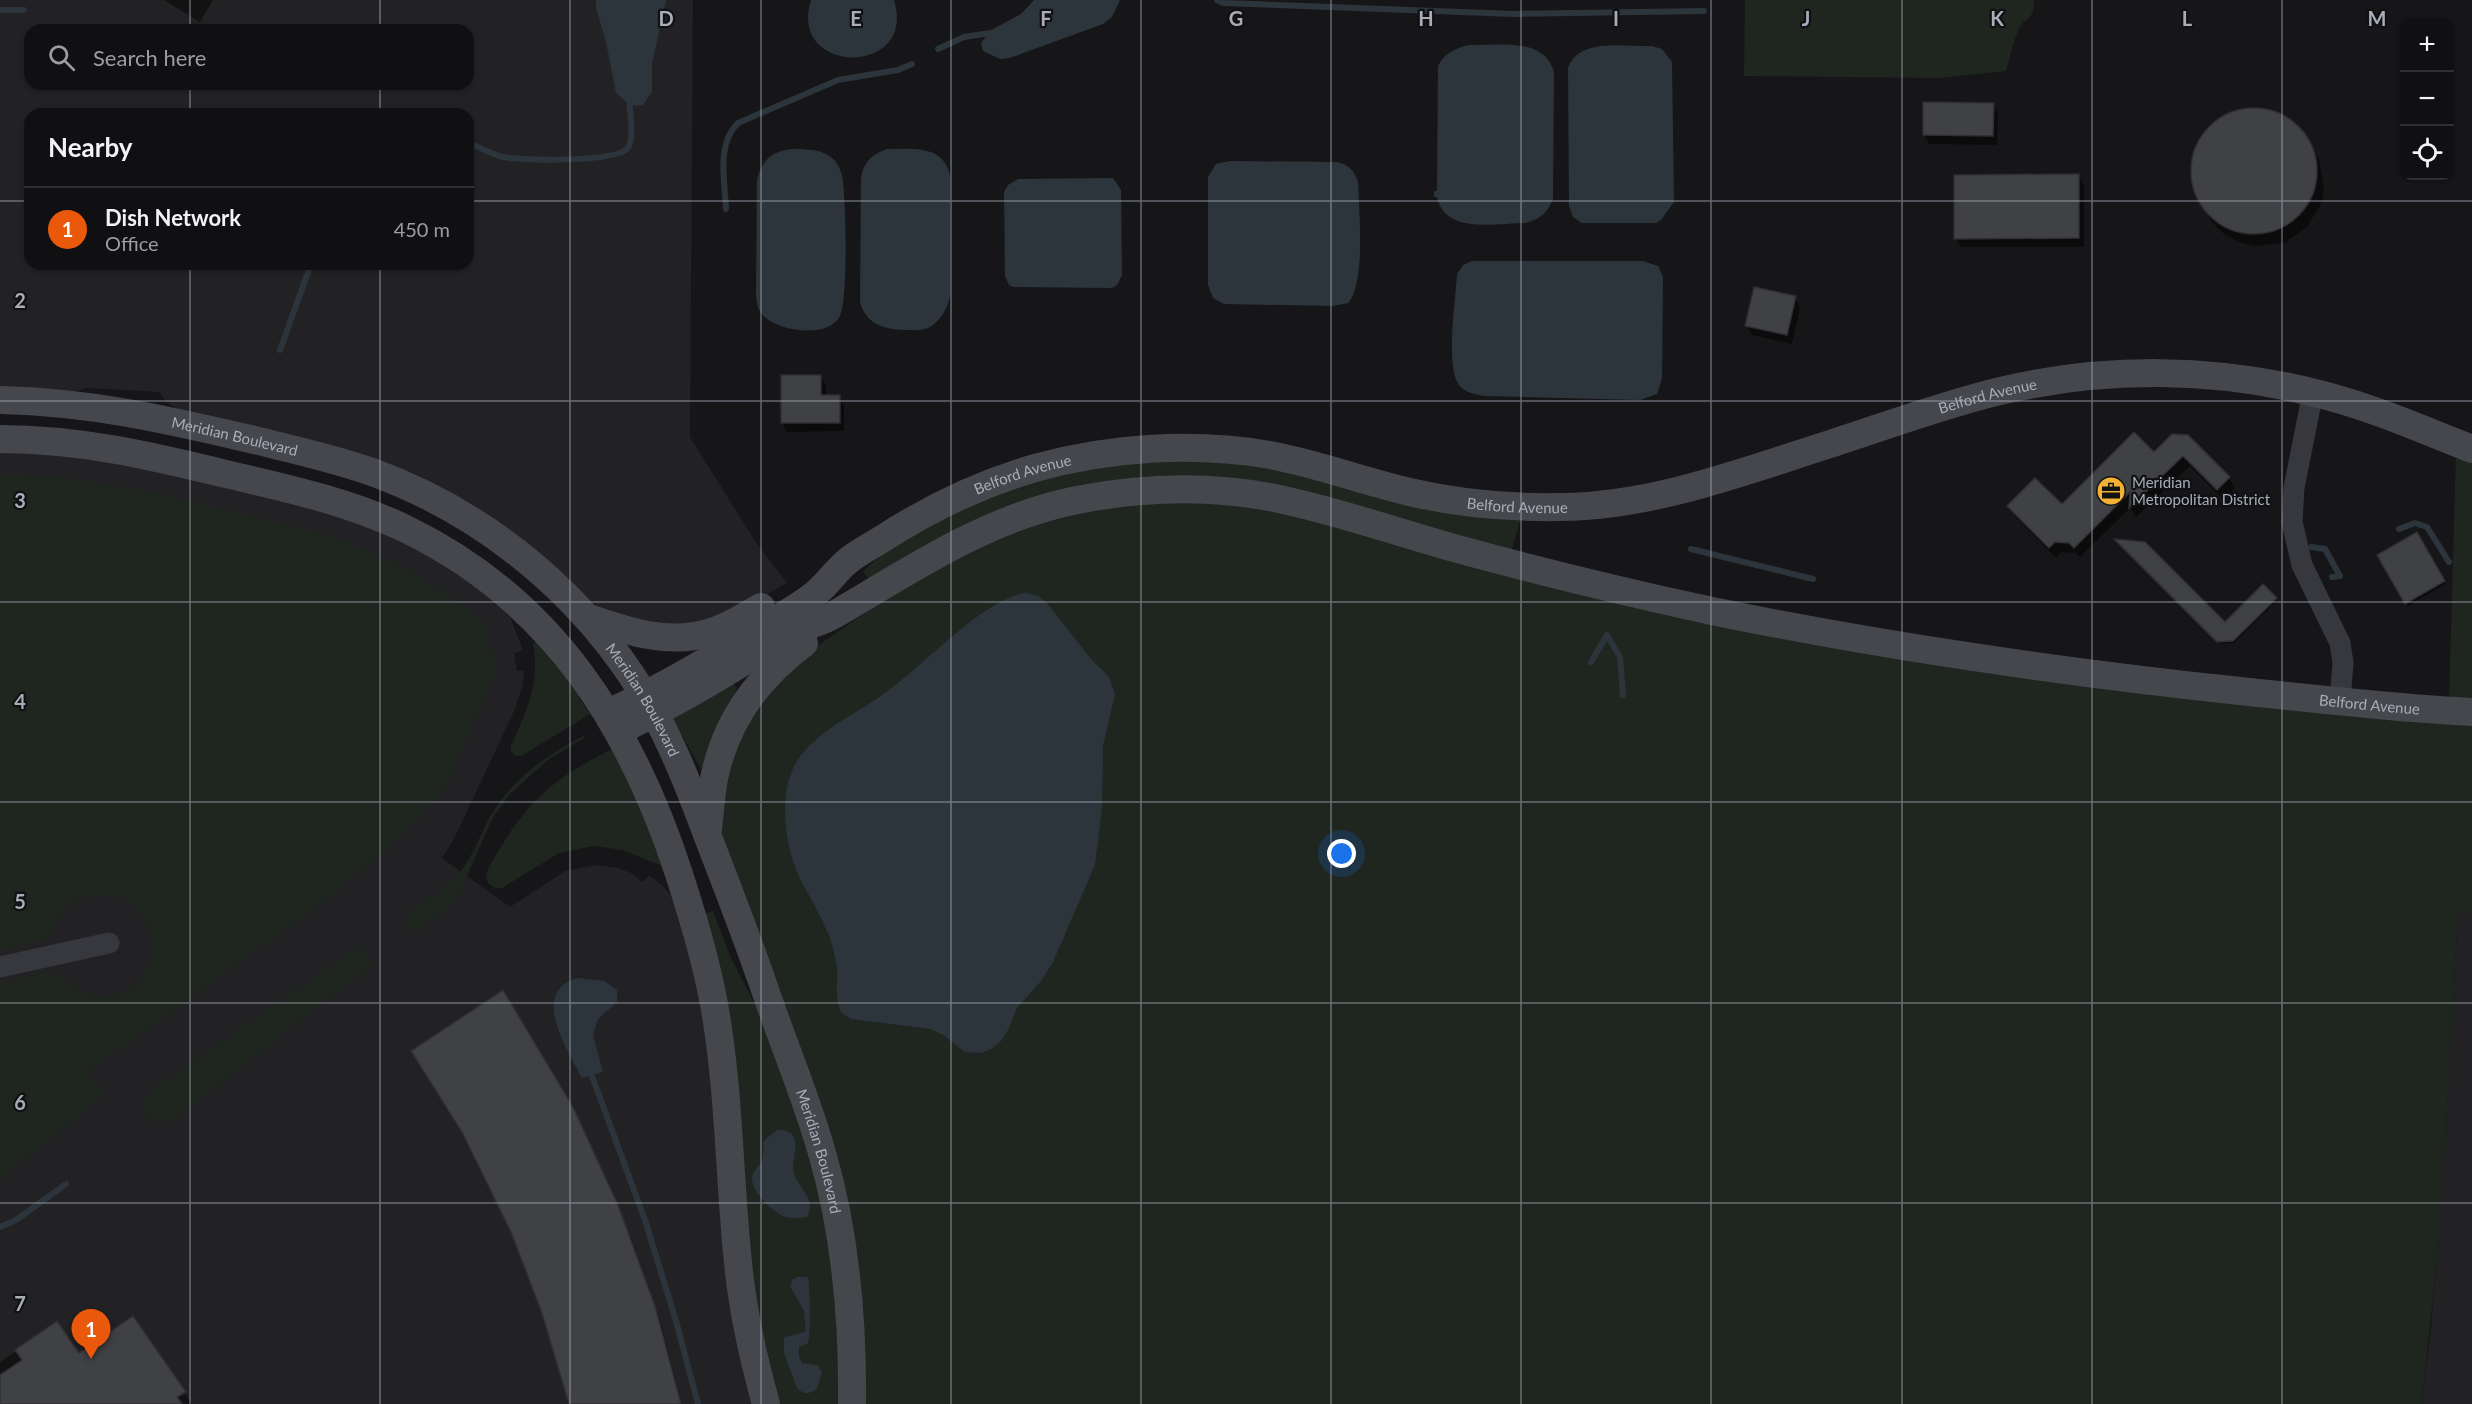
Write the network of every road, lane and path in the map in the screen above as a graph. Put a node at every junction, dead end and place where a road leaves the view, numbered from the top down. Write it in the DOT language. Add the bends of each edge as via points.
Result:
graph roads {
  1 [pos="2313,392"];
  2 [pos="0,400"];
  3 [pos="0,439"];
  4 [pos="2472,449"];
  5 [pos="850,559"];
  6 [pos="586,616"];
  7 [pos="826,620"];
  8 [pos="2340,701"];
  9 [pos="649,705"];
  10 [pos="2472,712"];
  11 [pos="614,722"];
  12 [pos="707,834"];
  13 [pos="108,944"];
  14 [pos="0,967"];
  15 [pos="766,1404"];
  16 [pos="852,1404"];
  1 -- 4 [label="main road, Belford Avenue"];
  1 -- 5 [label="main road, Belford Avenue" via="2178,373 2053,380 1968,399 1682,490 1578,507 1464,502 1256,453 1185,448 1126,451 1042,466 976,489 922,514"];
  1 -- 8 [label="street" via="2294,488 2293,531 2305,574 2340,643"];
  2 -- 6 [label="main road, Meridian Boulevard" via="124,411 373,472 431,498 496,537 560,589"];
  3 -- 11 [label="main road" via="132,451 298,491 387,520 444,549 517,604 566,654"];
  5 -- 6 [label="main road" via="804,580 736,621 702,635 647,635"];
  5 -- 9 [label="main road, Belford Avenue" via="812,597"];
  6 -- 9 [label="main road, Meridian Boulevard" via="614,650"];
  7 -- 8 [label="main road, Belford Avenue" via="936,554 1020,516 1113,494 1194,489 1277,498 1591,583 1807,630 2053,669"];
  7 -- 9 [label="main road, Belford Avenue" via="798,630"];
  7 -- 12 [label="main road" via="769,673 740,712 718,761"];
  8 -- 10 [label="main road, Belford Avenue"];
  9 -- 11 [label="main road, Belford Avenue"];
  9 -- 12 [label="main road, Meridian Boulevard" via="682,767"];
  11 -- 15 [label="main road" via="661,821 706,964 724,1068 742,1294"];
  12 -- 16 [label="main road, Meridian Boulevard" via="824,1159 847,1276"];
  13 -- 14 [label="street"];
}
